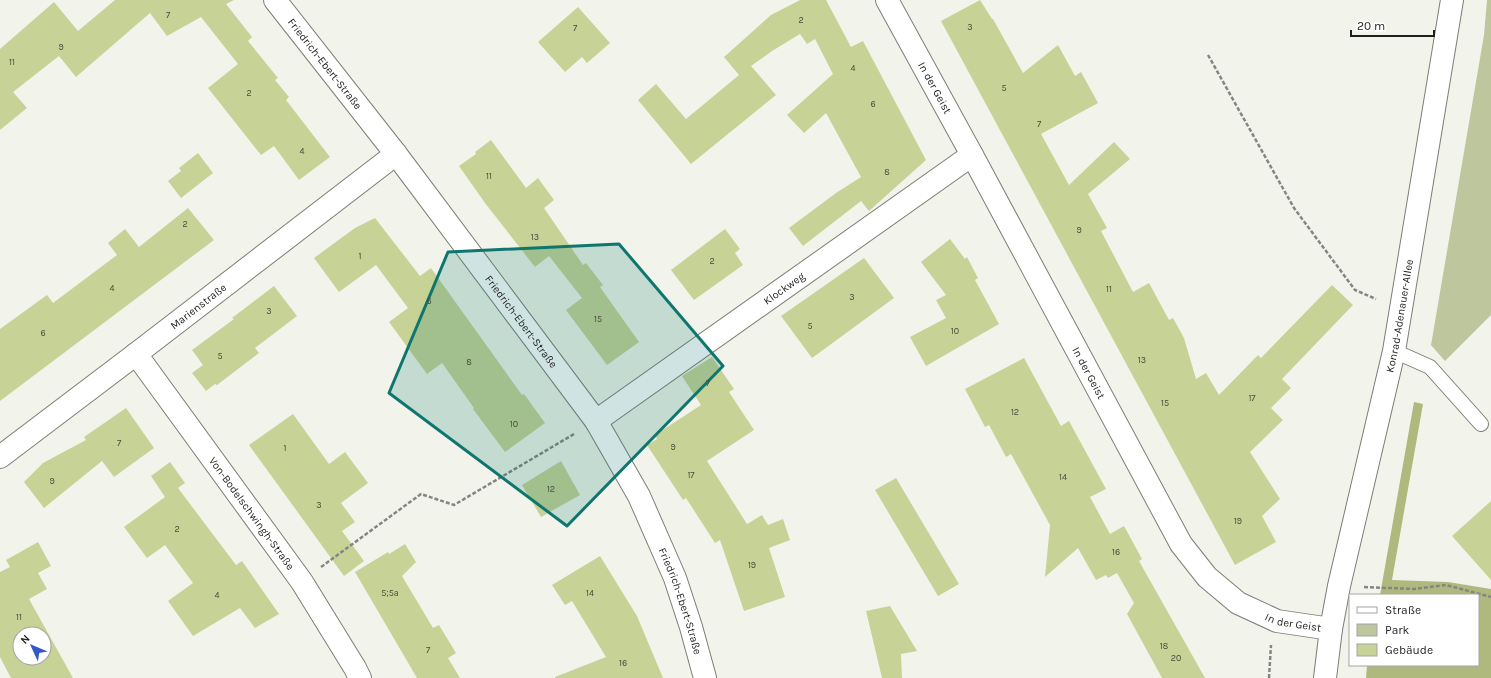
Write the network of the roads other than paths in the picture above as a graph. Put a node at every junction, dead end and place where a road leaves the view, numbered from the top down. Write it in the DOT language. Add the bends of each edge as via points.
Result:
graph roads {
  1 [pos="275,0"];
  2 [pos="887,0"];
  3 [pos="1452,0"];
  4 [pos="396,154"];
  5 [pos="972,155"];
  6 [pos="1394,351"];
  7 [pos="136,354"];
  8 [pos="596,421"];
  9 [pos="1481,424"];
  10 [pos="0,457"];
  11 [pos="1331,629"];
  12 [pos="360,678"];
  13 [pos="705,678"];
  14 [pos="1325,678"];
  1 -- 4 [label="street, Friedrich-Ebert-Straße"];
  2 -- 5 [label="street, In der Geist"];
  3 -- 6 [label="street, Konrad-Adenauer-Allee"];
  4 -- 7 [label="street, Marienstraße"];
  4 -- 8 [label="street, Friedrich-Ebert-Straße"];
  5 -- 8 [label="street, Klockweg"];
  5 -- 11 [label="street, In der Geist" via="1181,544 1206,577 1238,602 1277,621"];
  6 -- 9 [label="lane" via="1430,367"];
  6 -- 11 [label="street, Konrad-Adenauer-Allee"];
  7 -- 10 [label="street, Marienstraße"];
  7 -- 12 [label="street, Von-Bodelschwingh-Straße" via="302,582"];
  8 -- 13 [label="street, Friedrich-Ebert-Straße" via="639,496 675,578"];
  11 -- 14 [label="street, In der Geist"];
}
